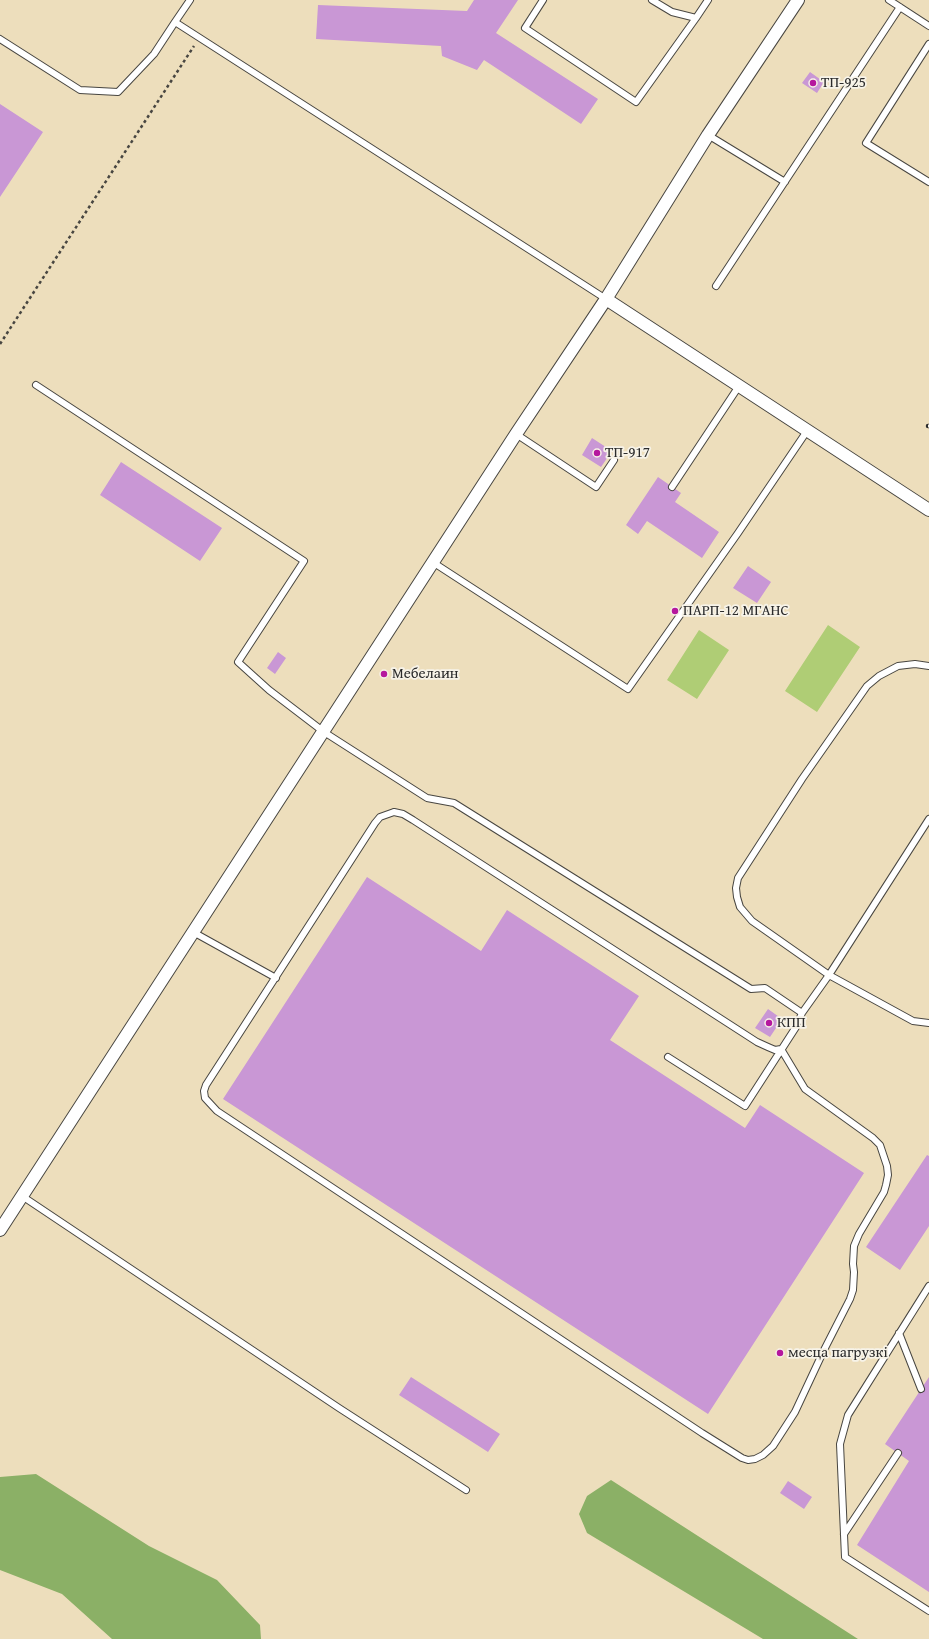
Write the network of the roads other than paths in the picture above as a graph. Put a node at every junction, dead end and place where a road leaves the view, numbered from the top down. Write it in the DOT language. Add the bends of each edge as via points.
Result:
graph roads {
  1 [pos="190,0"];
  2 [pos="543,0"];
  3 [pos="652,0"];
  4 [pos="708,0"];
  5 [pos="798,0"];
  6 [pos="889,0"];
  7 [pos="900,7"];
  8 [pos="696,18"];
  9 [pos="175,22"];
  10 [pos="929,26"];
  11 [pos="0,39"];
  12 [pos="929,44"];
  13 [pos="708,135"];
  14 [pos="785,182"];
  15 [pos="929,182"];
  16 [pos="716,286"];
  17 [pos="606,298"];
  18 [pos="36,385"];
  19 [pos="739,386"];
  20 [pos="807,431"];
  21 [pos="516,434"];
  22 [pos="614,460"];
  23 [pos="672,487"];
  24 [pos="929,510"];
  25 [pos="434,562"];
  26 [pos="929,666"];
  27 [pos="324,732"];
  28 [pos="929,819"];
  29 [pos="193,932"];
  30 [pos="829,975"];
  31 [pos="276,978"];
  32 [pos="802,1013"];
  33 [pos="929,1023"];
  34 [pos="780,1049"];
  35 [pos="668,1057"];
  36 [pos="22,1196"];
  37 [pos="0,1230"];
  38 [pos="929,1286"];
  39 [pos="899,1333"];
  40 [pos="921,1389"];
  41 [pos="898,1453"];
  42 [pos="466,1490"];
  43 [pos="844,1534"];
  44 [pos="929,1612"];
  1 -- 9 [label="lane"];
  2 -- 8 [label="lane" via="525,28 636,102"];
  3 -- 8 [label="lane" via="672,12"];
  4 -- 8 [label="lane"];
  5 -- 13 [label="street"];
  6 -- 7 [label="lane"];
  7 -- 10 [label="lane"];
  7 -- 14 [label="lane"];
  9 -- 11 [label="lane" via="154,54 118,92 80,90"];
  9 -- 17 [label="lane"];
  12 -- 15 [label="lane" via="866,143"];
  13 -- 14 [label="lane"];
  13 -- 17 [label="street"];
  14 -- 16 [label="lane"];
  17 -- 19 [label="street"];
  17 -- 21 [label="street"];
  18 -- 27 [label="lane" via="304,561 238,662 269,690"];
  19 -- 20 [label="street"];
  19 -- 23 [label="lane"];
  20 -- 24 [label="street"];
  20 -- 25 [label="lane" via="628,689"];
  21 -- 22 [label="lane" via="596,486"];
  21 -- 25 [label="street"];
  25 -- 27 [label="street"];
  26 -- 30 [label="lane" via="898,666 867,686 802,779 738,878 737,897 740,907 747,916"];
  27 -- 29 [label="street"];
  27 -- 32 [label="lane" via="427,798 454,803 751,989 765,988"];
  28 -- 30 [label="lane"];
  29 -- 31 [label="lane"];
  29 -- 36 [label="street"];
  30 -- 32 [label="lane"];
  30 -- 33 [label="lane" via="913,1021"];
  31 -- 34 [label="lane" via="375,822 380,817 394,812 413,820 757,1042 768,1048"];
  31 -- 34 [label="lane" via="206,1085 205,1098 210,1104 702,1433 748,1460 763,1456 768,1451 795,1412 850,1299 853,1290 854,1246 884,1192 888,1175 880,1145 805,1089"];
  32 -- 34 [label="lane" via="796,1027"];
  34 -- 35 [label="lane" via="745,1106"];
  36 -- 37 [label="street"];
  36 -- 42 [label="lane"];
  38 -- 39 [label="lane"];
  39 -- 40 [label="lane"];
  39 -- 43 [label="lane" via="848,1415 840,1444"];
  41 -- 43 [label="lane"];
  43 -- 44 [label="lane" via="846,1557"];
}
